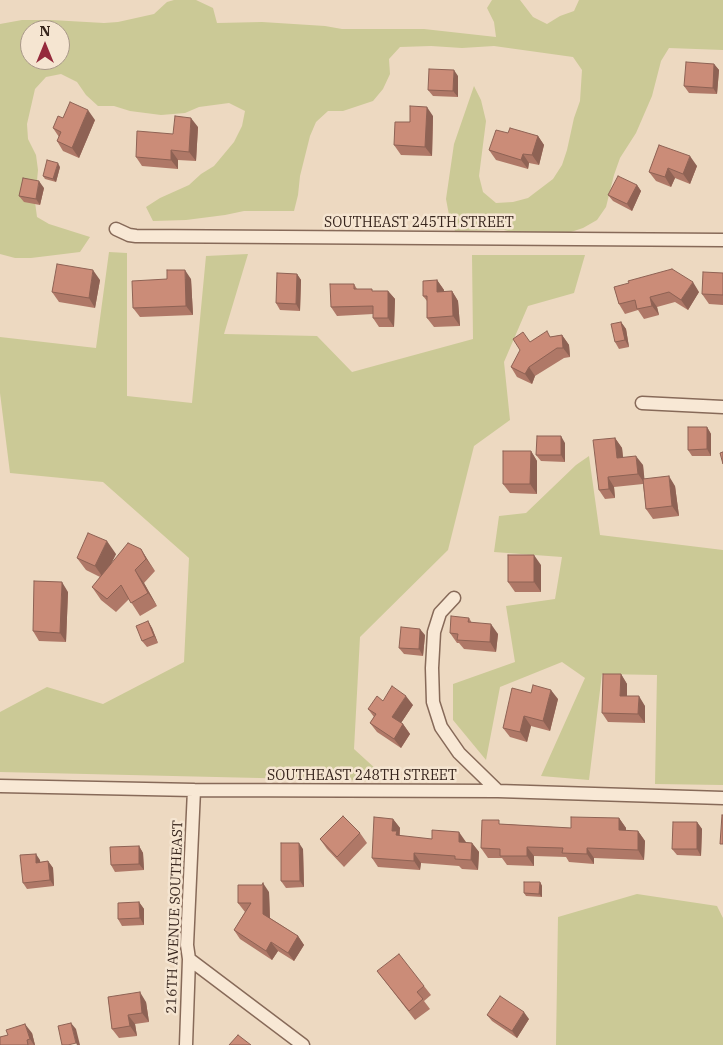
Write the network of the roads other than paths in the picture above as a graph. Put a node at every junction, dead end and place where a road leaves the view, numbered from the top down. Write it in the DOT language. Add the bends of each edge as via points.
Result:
graph roads {
  1 [pos="116,229"];
  2 [pos="723,240"];
  3 [pos="642,403"];
  4 [pos="723,407"];
  5 [pos="454,598"];
  6 [pos="0,786"];
  7 [pos="194,790"];
  8 [pos="498,791"];
  9 [pos="723,798"];
  10 [pos="189,959"];
  11 [pos="186,1045"];
  12 [pos="303,1045"];
  1 -- 2 [label="street, SOUTHEAST 245TH STREET" via="136,236"];
  3 -- 4 [label="street"];
  5 -- 8 [label="street" via="440,613 434,632 434,702 441,727 459,753"];
  6 -- 7 [label="street, SOUTHEAST 248TH STREET"];
  7 -- 8 [label="street, SOUTHEAST 248TH STREET"];
  7 -- 10 [label="street, 216TH AVENUE SOUTHEAST"];
  8 -- 9 [label="street, SOUTHEAST 248TH STREET"];
  10 -- 11 [label="street, 216TH AVENUE SOUTHEAST"];
  10 -- 12 [label="street"];
}
